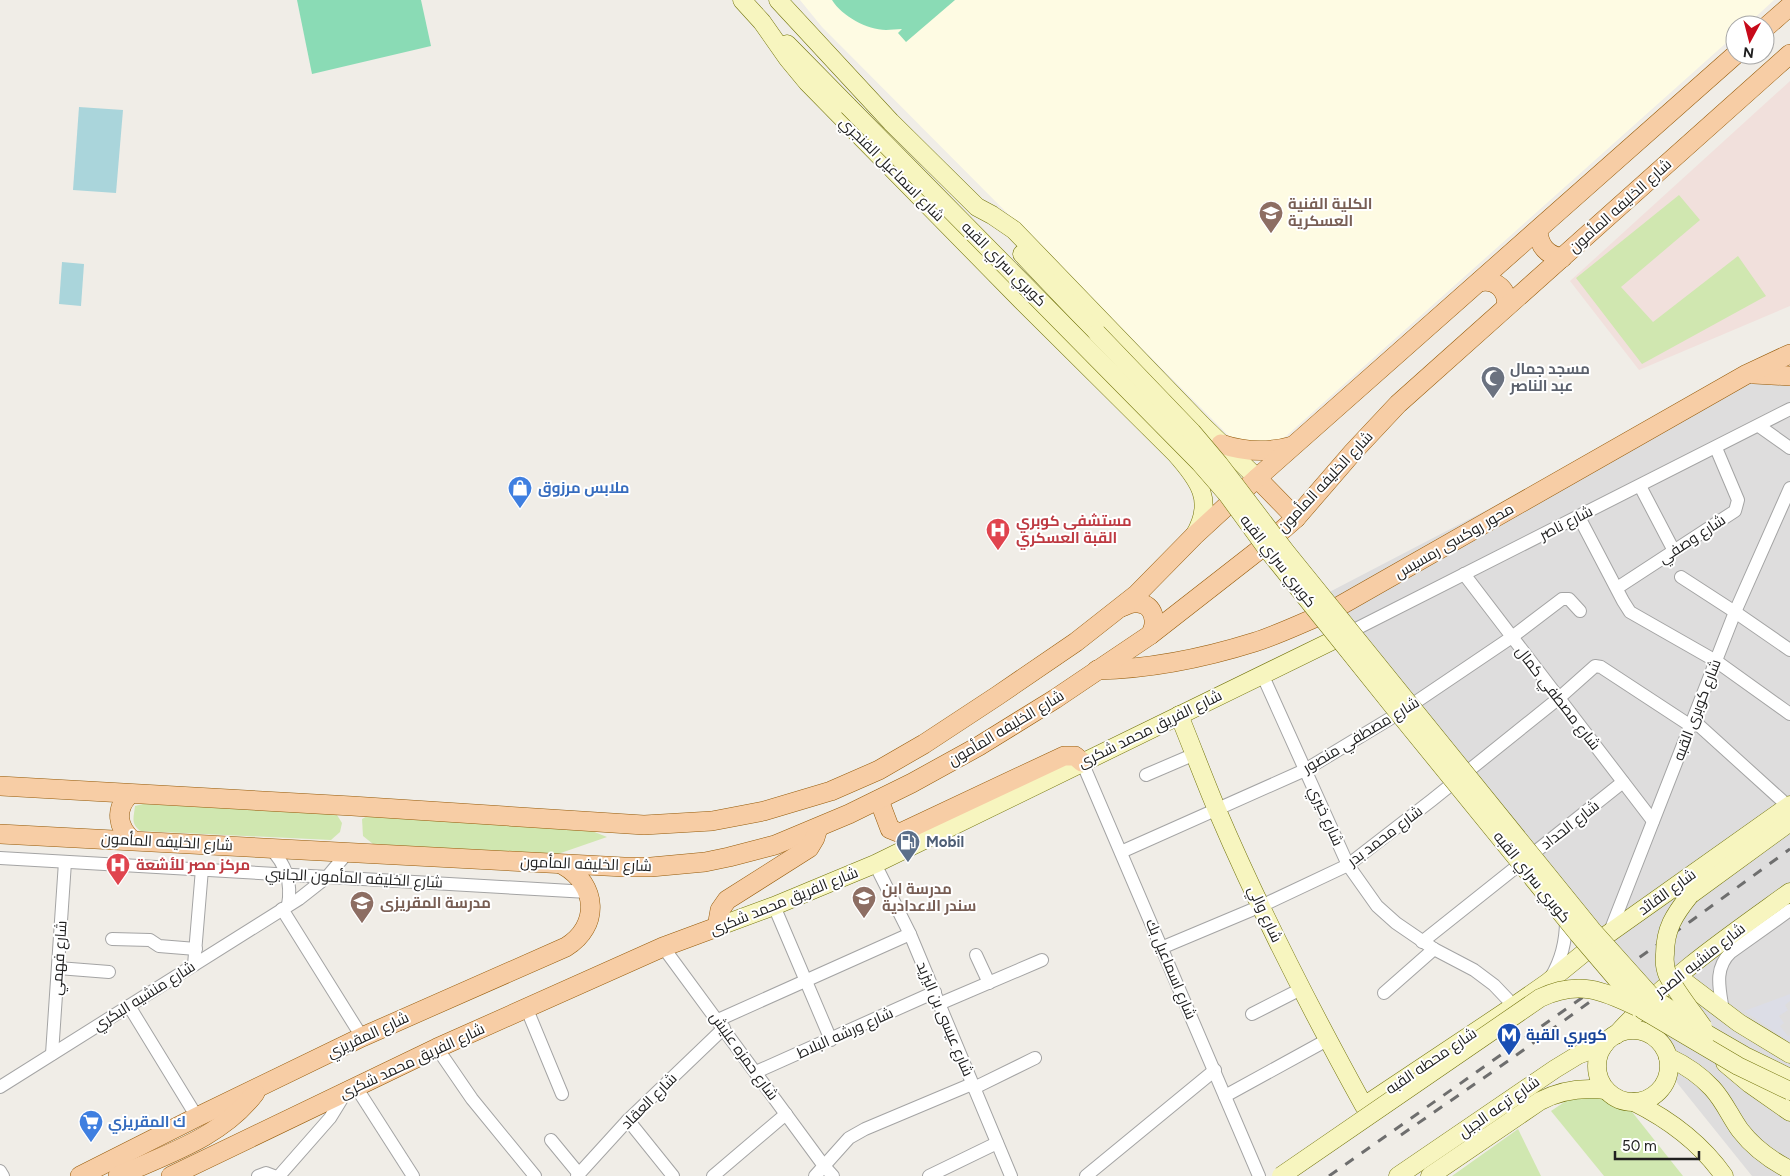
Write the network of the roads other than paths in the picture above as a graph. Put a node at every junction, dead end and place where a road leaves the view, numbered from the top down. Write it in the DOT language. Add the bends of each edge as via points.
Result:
graph roads {
  1 [pos="742,0"];
  2 [pos="778,0"];
  3 [pos="1790,6"];
  4 [pos="1775,19"];
  5 [pos="762,22"];
  6 [pos="1790,54"];
  7 [pos="1725,64"];
  8 [pos="977,207"];
  9 [pos="1538,231"];
  10 [pos="1562,258"];
  11 [pos="1044,278"];
  12 [pos="1479,282"];
  13 [pos="1021,300"];
  14 [pos="1506,307"];
  15 [pos="1790,354"];
  16 [pos="1747,374"];
  17 [pos="1790,376"];
  18 [pos="1790,410"];
  19 [pos="1202,425"];
  20 [pos="1759,426"];
  21 [pos="1221,444"];
  22 [pos="1294,446"];
  23 [pos="1716,448"];
  24 [pos="1790,448"];
  25 [pos="1175,454"];
  26 [pos="1257,478"];
  27 [pos="1640,486"];
  28 [pos="1790,488"];
  29 [pos="1579,517"];
  30 [pos="1296,518"];
  31 [pos="1194,536"];
  32 [pos="1674,551"];
  33 [pos="1464,574"];
  34 [pos="1681,577"];
  35 [pos="1617,588"];
  36 [pos="1121,607"];
  37 [pos="1580,611"];
  38 [pos="1735,612"];
  39 [pos="1150,635"];
  40 [pos="1342,636"];
  41 [pos="1512,637"];
  42 [pos="1790,650"];
  43 [pos="1716,661"];
  44 [pos="1097,670"];
  45 [pos="1262,674"];
  46 [pos="1559,698"];
  47 [pos="1401,712"];
  48 [pos="1790,714"];
  49 [pos="1179,715"];
  50 [pos="1692,723"];
  51 [pos="1195,754"];
  52 [pos="1082,762"];
  53 [pos="1305,770"];
  54 [pos="1146,775"];
  55 [pos="1455,781"];
  56 [pos="1624,782"];
  57 [pos="0,786"];
  58 [pos="130,795"];
  59 [pos="879,800"];
  60 [pos="1217,810"];
  61 [pos="1789,811"];
  62 [pos="1653,821"];
  63 [pos="818,828"];
  64 [pos="0,834"];
  65 [pos="132,840"];
  66 [pos="270,848"];
  67 [pos="348,852"];
  68 [pos="1121,852"];
  69 [pos="0,858"];
  70 [pos="65,862"];
  71 [pos="1522,862"];
  72 [pos="875,864"];
  73 [pos="563,865"];
  74 [pos="1348,865"];
  75 [pos="202,870"];
  76 [pos="287,874"];
  77 [pos="327,877"];
  78 [pos="588,892"];
  79 [pos="1790,892"];
  80 [pos="774,906"];
  81 [pos="1261,906"];
  82 [pos="285,907"];
  83 [pos="1790,910"];
  84 [pos="1566,920"];
  85 [pos="717,928"];
  86 [pos="910,934"];
  87 [pos="1605,937"];
  88 [pos="112,938"];
  89 [pos="1422,942"];
  90 [pos="663,947"];
  91 [pos="1161,948"];
  92 [pos="196,949"];
  93 [pos="1434,949"];
  94 [pos="976,955"];
  95 [pos="1042,960"];
  96 [pos="194,964"];
  97 [pos="58,968"];
  98 [pos="109,972"];
  99 [pos="1677,976"];
  100 [pos="806,980"];
  101 [pos="989,983"];
  102 [pos="1547,983"];
  103 [pos="1301,989"];
  104 [pos="1384,994"];
  105 [pos="1700,994"];
  106 [pos="937,998"];
  107 [pos="129,1006"];
  108 [pos="1514,1006"];
  109 [pos="526,1007"];
  110 [pos="1643,1010"];
  111 [pos="1723,1011"];
  112 [pos="1252,1014"];
  113 [pos="721,1024"];
  114 [pos="1707,1034"];
  115 [pos="362,1037"];
  116 [pos="1655,1038"];
  117 [pos="831,1040"];
  118 [pos="1327,1040"];
  119 [pos="1610,1040"];
  120 [pos="437,1048"];
  121 [pos="52,1054"];
  122 [pos="1716,1054"];
  123 [pos="1790,1054"];
  124 [pos="1035,1058"];
  125 [pos="1668,1058"];
  126 [pos="1215,1070"];
  127 [pos="756,1072"];
  128 [pos="1790,1078"];
  129 [pos="261,1086"];
  130 [pos="973,1086"];
  131 [pos="0,1087"];
  132 [pos="351,1089"];
  133 [pos="1606,1090"];
  134 [pos="1790,1091"];
  135 [pos="562,1094"];
  136 [pos="1225,1096"];
  137 [pos="1634,1102"];
  138 [pos="1364,1106"];
  139 [pos="1790,1112"];
  140 [pos="786,1114"];
  141 [pos="197,1117"];
  142 [pos="628,1120"];
  143 [pos="551,1140"];
  144 [pos="997,1143"];
  145 [pos="220,1152"];
  146 [pos="1444,1156"];
  147 [pos="0,1171"];
  148 [pos="819,1171"];
  149 [pos="1783,1171"];
  150 [pos="578,1175"];
  151 [pos="3,1176"];
  152 [pos="80,1176"];
  153 [pos="118,1176"];
  154 [pos="171,1176"];
  155 [pos="197,1176"];
  156 [pos="258,1176"];
  157 [pos="274,1176"];
  158 [pos="280,1176"];
  159 [pos="413,1176"];
  160 [pos="535,1176"];
  161 [pos="673,1176"];
  162 [pos="713,1176"];
  163 [pos="833,1176"];
  164 [pos="929,1176"];
  165 [pos="1011,1176"];
  166 [pos="1086,1176"];
  167 [pos="1259,1176"];
  168 [pos="1281,1176"];
  169 [pos="1398,1176"];
  170 [pos="1430,1176"];
  171 [pos="1724,1176"];
  1 -- 5 [label="main road, شارع اسماعيل الفنجري"];
  2 -- 8 [label="main road" via="891,122"];
  3 -- 4 [label="main road"];
  5 -- 13 [label="main road, شارع اسماعيل الفنجري" via="807,82"];
  5 -- 110 [label="main road, كوبري سراي القبه, bridge" via="806,62 1200,463 1400,716"];
  6 -- 10 [label="main road, شارع الخليفه المأمون"];
  7 -- 9 [label="main road, شارع الخليفه المأمون"];
  8 -- 11 [label="main road, كوبري سراي القبه"];
  8 -- 19 [label="main road" via="1014,230"];
  9 -- 10 [label="main road" via="1544,250"];
  9 -- 12 [label="main road, شارع الخليفه المأمون"];
  10 -- 14 [label="main road, شارع الخليفه المأمون"];
  11 -- 13 [label="main road" via="1028,284"];
  11 -- 114 [label="main road, كوبري سراي القبه, bridge" via="1219,464 1286,552 1592,930 1653,998"];
  12 -- 14 [label="main road" via="1492,282 1500,287 1507,298"];
  12 -- 22 [label="main road, شارع الخليفه المأمون"];
  13 -- 25 [label="main road, شارع اسماعيل الفنجري"];
  14 -- 30 [label="main road, شارع الخليفه المأمون" via="1387,416"];
  15 -- 16 [label="main road, محور روكسى رمسيس"];
  16 -- 17 [label="main road"];
  16 -- 44 [label="main road, محور روكسى رمسيس" via="1329,612 1255,642 1205,655 1138,667"];
  18 -- 20 [label="street, شارع ناصر"];
  19 -- 21 [label="main road"];
  19 -- 25 [label="main road" via="1202,436 1196,446"];
  20 -- 23 [label="street, شارع ناصر"];
  20 -- 24 [label="street"];
  21 -- 22 [label="main road" via="1257,451"];
  21 -- 26 [label="main road"];
  22 -- 26 [label="main road, شارع الخليفه المأمون"];
  23 -- 27 [label="street, شارع ناصر"];
  23 -- 32 [label="street, شارع وصفي" via="1738,500 1737,508"];
  25 -- 31 [label="main road, شارع اسماعيل الفنجري" via="1193,474 1202,494 1203,516"];
  26 -- 30 [label="main road"];
  26 -- 31 [label="main road, شارع الخليفه المأمون"];
  27 -- 29 [label="street, شارع ناصر"];
  27 -- 32 [label="street"];
  28 -- 38 [label="street, شارع كوبرى القبه"];
  29 -- 33 [label="street, شارع ناصر"];
  29 -- 35 [label="street"];
  30 -- 39 [label="main road, شارع الخليفه المأمون"];
  31 -- 36 [label="main road, شارع الخليفه المأمون"];
  32 -- 35 [label="street, شارع وصفي"];
  33 -- 40 [label="street, شارع ناصر"];
  33 -- 41 [label="street, شارع مصطفي كمال"];
  34 -- 38 [label="street"];
  35 -- 43 [label="street" via="1626,607 1635,615"];
  36 -- 39 [label="main road" via="1137,602 1147,607 1155,621"];
  36 -- 58 [label="main road, شارع الخليفه المأمون" via="1024,678 894,762 832,790 747,815 644,825"];
  37 -- 41 [label="street, شارع مصطفي منصور" via="1564,598"];
  38 -- 42 [label="street"];
  38 -- 43 [label="street, شارع كوبرى القبه"];
  39 -- 44 [label="main road, شارع الخليفه المأمون"];
  40 -- 45 [label="main road, شارع الفريق محمد شكرى"];
  40 -- 47 [label="street"];
  41 -- 46 [label="street, شارع مصطفي كمال"];
  41 -- 47 [label="street, شارع مصطفي منصور"];
  43 -- 48 [label="street"];
  43 -- 50 [label="street, شارع كوبرى القبه"];
  44 -- 59 [label="main road, شارع الخليفه المأمون" via="979,746"];
  45 -- 49 [label="main road, شارع الفريق محمد شكرى"];
  45 -- 53 [label="street, شارع خيري"];
  46 -- 50 [label="street, شارع محمد بدر" via="1598,666"];
  46 -- 55 [label="street, شارع محمد بدر"];
  46 -- 56 [label="street, شارع مصطفي كمال"];
  47 -- 53 [label="street, شارع مصطفي منصور"];
  47 -- 55 [label="street"];
  49 -- 51 [label="main road, شارع والي"];
  49 -- 52 [label="main road, شارع الفريق محمد شكرى"];
  50 -- 61 [label="street"];
  50 -- 62 [label="street, شارع كوبرى القبه"];
  51 -- 54 [label="street"];
  51 -- 60 [label="main road, شارع والي"];
  52 -- 59 [label="main road" via="1075,756 1064,756 900,833 890,829"];
  52 -- 68 [label="street, شارع اسماعيل بك"];
  52 -- 72 [label="main road, شارع الفريق محمد شكرى"];
  53 -- 60 [label="street, شارع مصطفي منصور"];
  53 -- 74 [label="street, شارع خيري"];
  55 -- 71 [label="street"];
  55 -- 74 [label="street, شارع محمد بدر"];
  56 -- 62 [label="street, شارع مصطفي كمال"];
  56 -- 71 [label="street, شارع الحداد"];
  57 -- 58 [label="main road, شارع الخليفه المأمون"];
  58 -- 65 [label="main road" via="122,805 119,818 123,831"];
  59 -- 63 [label="main road, شارع الخليفه المأمون"];
  60 -- 68 [label="street, شارع مصطفي منصور"];
  60 -- 81 [label="main road, شارع والي"];
  61 -- 87 [label="main road, شارع القائد"];
  61 -- 114 [label="main road, bridge" via="1690,895 1669,927 1664,964"];
  62 -- 87 [label="street, شارع كوبرى القبه"];
  63 -- 73 [label="main road, شارع الخليفه المأمون" via="752,852 705,862 651,867"];
  63 -- 85 [label="main road" via="809,848 727,900 720,910"];
  64 -- 65 [label="main road, شارع الخليفه المأمون"];
  65 -- 66 [label="main road, شارع الخليفه المأمون"];
  66 -- 67 [label="main road, شارع الخليفه المأمون"];
  66 -- 76 [label="street"];
  67 -- 73 [label="main road, شارع الخليفه المأمون"];
  67 -- 77 [label="street, شارع منشيه البكري"];
  68 -- 91 [label="street, شارع اسماعيل بك"];
  69 -- 70 [label="street, شارع الخليفه المأمون الجانبي"];
  70 -- 75 [label="street, شارع الخليفه المأمون الجانبي"];
  70 -- 97 [label="street, شارع فهمي"];
  71 -- 84 [label="street"];
  71 -- 89 [label="street, شارع الحداد"];
  72 -- 80 [label="main road, شارع الفريق محمد شكرى"];
  72 -- 86 [label="street, شارع عيسى بن اليزيد"];
  73 -- 78 [label="main road" via="579,876"];
  74 -- 81 [label="street, شارع محمد بدر"];
  74 -- 89 [label="street, شارع خيري" via="1377,906"];
  75 -- 76 [label="street, شارع الخليفه المأمون الجانبي"];
  75 -- 92 [label="street"];
  76 -- 77 [label="street, شارع الخليفه المأمون الجانبي"];
  76 -- 82 [label="street" via="290,890"];
  77 -- 78 [label="street, شارع الخليفه المأمون الجانبي"];
  77 -- 82 [label="street, شارع منشيه البكري"];
  78 -- 115 [label="main road, شارع المقريزي" via="591,910 586,928 566,948"];
  79 -- 99 [label="main road, شارع منشيه الصدر"];
  80 -- 85 [label="main road, شارع الفريق محمد شكرى"];
  80 -- 100 [label="street"];
  81 -- 91 [label="street, شارع محمد بدر"];
  81 -- 103 [label="main road, شارع والي"];
  82 -- 96 [label="street, شارع منشيه البكري"];
  82 -- 115 [label="street"];
  83 -- 111 [label="street" via="1723,961 1718,979"];
  84 -- 87 [label="street" via="1586,935"];
  84 -- 102 [label="street" via="1562,953"];
  85 -- 90 [label="main road, شارع الفريق محمد شكرى"];
  86 -- 100 [label="street, شارع العقاد"];
  86 -- 106 [label="street, شارع عيسى بن اليزيد"];
  87 -- 102 [label="main road, شارع القائد"];
  88 -- 92 [label="street" via="150,940 159,946"];
  89 -- 93 [label="street, شارع خيري"];
  90 -- 109 [label="main road, شارع الفريق محمد شكرى"];
  90 -- 113 [label="street, شارع حمزه عليش"];
  91 -- 126 [label="street, شارع اسماعيل بك"];
  92 -- 96 [label="street"];
  93 -- 104 [label="street"];
  93 -- 108 [label="street, شارع خيري" via="1474,970"];
  94 -- 101 [label="street"];
  95 -- 101 [label="street, شارع ورشه البلاط"];
  96 -- 107 [label="street, شارع منشيه البكري"];
  97 -- 98 [label="street"];
  97 -- 121 [label="street, شارع فهمي"];
  99 -- 105 [label="main road"];
  99 -- 119 [label="main road, شارع منشيه الصدر"];
  100 -- 113 [label="street, شارع العقاد"];
  100 -- 117 [label="street"];
  101 -- 106 [label="street, شارع ورشه البلاط"];
  102 -- 108 [label="main road, شارع محطه القبه"];
  103 -- 112 [label="street"];
  103 -- 118 [label="main road, شارع والي"];
  105 -- 111 [label="main road"];
  105 -- 116 [label="main road" via="1681,1003"];
  106 -- 117 [label="street, شارع ورشه البلاط"];
  106 -- 130 [label="street, شارع عيسى بن اليزيد"];
  107 -- 121 [label="street, شارع منشيه البكري"];
  107 -- 141 [label="street"];
  108 -- 138 [label="main road, شارع محطه القبه"];
  109 -- 120 [label="main road, شارع الفريق محمد شكرى"];
  109 -- 135 [label="street"];
  110 -- 122 [label="main road, كوبري سراي القبه, bridge"];
  110 -- 168 [label="main road, bridge" via="1591,989 1571,988 1540,998"];
  111 -- 123 [label="main road"];
  113 -- 127 [label="street, شارع حمزه عليش"];
  113 -- 142 [label="street, شارع العقاد"];
  114 -- 128 [label="main road, كوبري سراي القبه"];
  115 -- 129 [label="main road, شارع المقريزي"];
  116 -- 119 [label="main road" via="1632,1031"];
  116 -- 125 [label="main road"];
  117 -- 127 [label="street, شارع ورشه البلاط"];
  118 -- 136 [label="street"];
  118 -- 138 [label="main road, شارع والي"];
  119 -- 133 [label="main road" via="1600,1052 1597,1068"];
  119 -- 146 [label="main road, شارع ترعه الجبل" via="1555,1069"];
  120 -- 132 [label="main road, شارع الفريق محمد شكرى"];
  120 -- 160 [label="street" via="472,1099"];
  121 -- 131 [label="street, شارع منشيه البكري"];
  122 -- 134 [label="main road, كوبري سراي القبه, bridge"];
  122 -- 139 [label="main road, bridge" via="1750,1084"];
  124 -- 130 [label="street"];
  125 -- 137 [label="main road" via="1668,1074 1662,1088 1650,1098"];
  125 -- 149 [label="main road" via="1705,1081 1721,1098 1748,1139"];
  126 -- 136 [label="street, شارع اسماعيل بك"];
  126 -- 166 [label="street"];
  127 -- 140 [label="street, شارع حمزه عليش"];
  129 -- 141 [label="main road, شارع المقريزي"];
  129 -- 153 [label="main road" via="241,1109 200,1140"];
  130 -- 144 [label="street, شارع عيسى بن اليزيد"];
  130 -- 148 [label="street" via="865,1128 849,1138"];
  132 -- 145 [label="main road, شارع الفريق محمد شكرى"];
  132 -- 158 [label="street"];
  132 -- 159 [label="street"];
  133 -- 137 [label="main road" via="1618,1099"];
  133 -- 146 [label="main road, شارع ترعه الجبل" via="1577,1089 1548,1096"];
  136 -- 167 [label="street, شارع اسماعيل بك"];
  137 -- 171 [label="main road" via="1687,1135"];
  140 -- 148 [label="street, شارع حمزه عليش"];
  140 -- 162 [label="street"];
  141 -- 152 [label="main road, شارع المقريزي"];
  142 -- 150 [label="street, شارع العقاد"];
  142 -- 161 [label="street"];
  143 -- 150 [label="street"];
  144 -- 164 [label="street"];
  144 -- 165 [label="street, شارع عيسى بن اليزيد"];
  145 -- 154 [label="main road"];
  145 -- 155 [label="main road"];
  146 -- 169 [label="main road, شارع ترعه الجبل"];
  146 -- 170 [label="main road, شارع ترعه الجبل"];
  147 -- 151 [label="street"];
  148 -- 163 [label="street, شارع حمزه عليش"];
  156 -- 157 [label="street" via="266,1172"];
}
